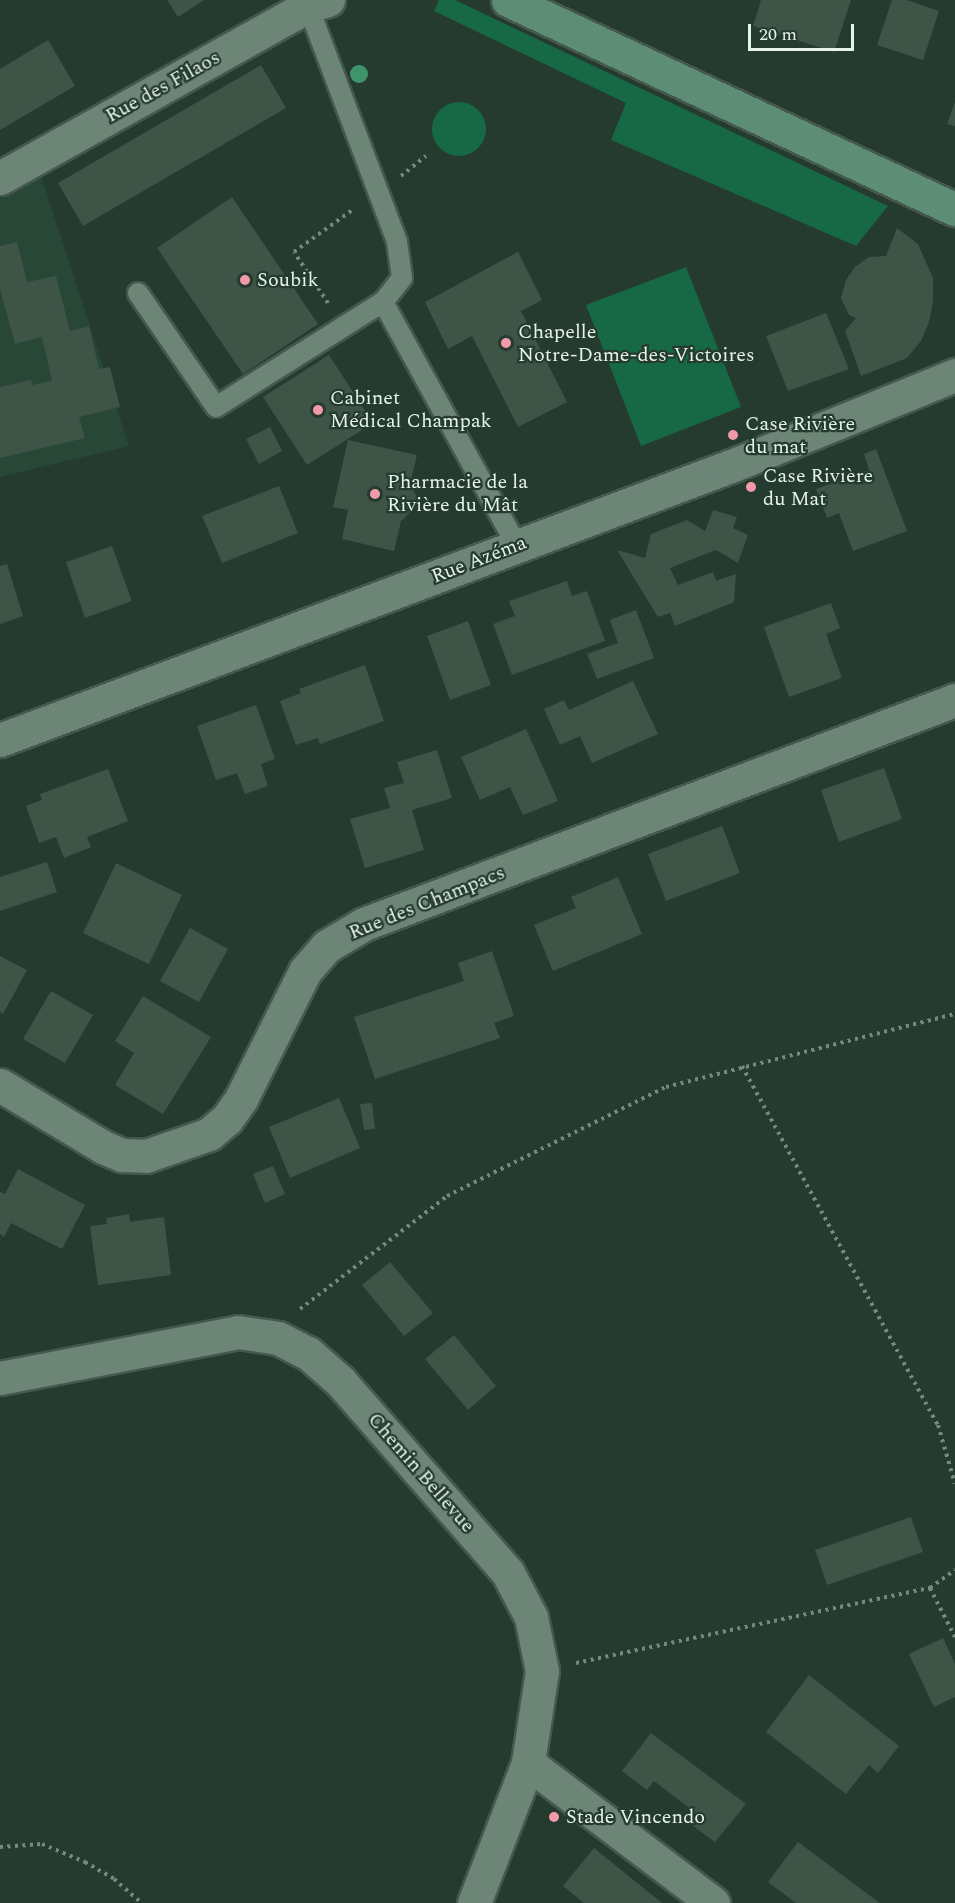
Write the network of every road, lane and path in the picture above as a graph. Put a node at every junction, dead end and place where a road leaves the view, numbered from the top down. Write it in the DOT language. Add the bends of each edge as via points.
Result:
graph roads {
  1 [pos="508,0"];
  2 [pos="318,3"];
  3 [pos="426,156"];
  4 [pos="406,172"];
  5 [pos="0,178"];
  6 [pos="379,192"];
  7 [pos="955,209"];
  8 [pos="138,293"];
  9 [pos="383,302"];
  10 [pos="343,326"];
  11 [pos="955,375"];
  12 [pos="517,546"];
  13 [pos="955,700"];
  14 [pos="0,740"];
  15 [pos="955,1014"];
  16 [pos="742,1066"];
  17 [pos="0,1085"];
  18 [pos="278,1338"];
  19 [pos="0,1378"];
  20 [pos="955,1485"];
  21 [pos="955,1570"];
  22 [pos="930,1587"];
  23 [pos="955,1636"];
  24 [pos="542,1671"];
  25 [pos="528,1763"];
  26 [pos="0,1847"];
  27 [pos="482,1899"];
  28 [pos="142,1903"];
  29 [pos="713,1903"];
  1 -- 7 [label="main road"];
  2 -- 5 [label="street, Rue des Filaos"];
  2 -- 6 [label="lane"];
  3 -- 4 [label="path"];
  6 -- 9 [label="lane" via="402,264 402,278"];
  6 -- 10 [label="path" via="294,252"];
  8 -- 10 [label="lane" via="216,407"];
  9 -- 10 [label="lane"];
  9 -- 12 [label="lane"];
  11 -- 12 [label="street, Rue Azéma"];
  12 -- 14 [label="street, Rue Azéma"];
  13 -- 17 [label="street, Rue des Champacs" via="364,924 327,946 305,971 241,1099 227,1119 209,1134 146,1156 122,1155"];
  15 -- 16 [label="path"];
  16 -- 18 [label="path" via="666,1087 447,1196 301,1308"];
  16 -- 20 [label="path" via="938,1425"];
  18 -- 19 [label="street, Chemin Bellevue" via="238,1332"];
  18 -- 24 [label="street, Chemin Bellevue" via="308,1353 340,1380 508,1573 531,1617"];
  21 -- 22 [label="path"];
  22 -- 23 [label="path"];
  22 -- 24 [label="path"];
  24 -- 25 [label="street, Chemin Bellevue"];
  25 -- 27 [label="street, Chemin Bellevue"];
  25 -- 29 [label="street"];
  26 -- 28 [label="path" via="42,1844 105,1873"];
}
